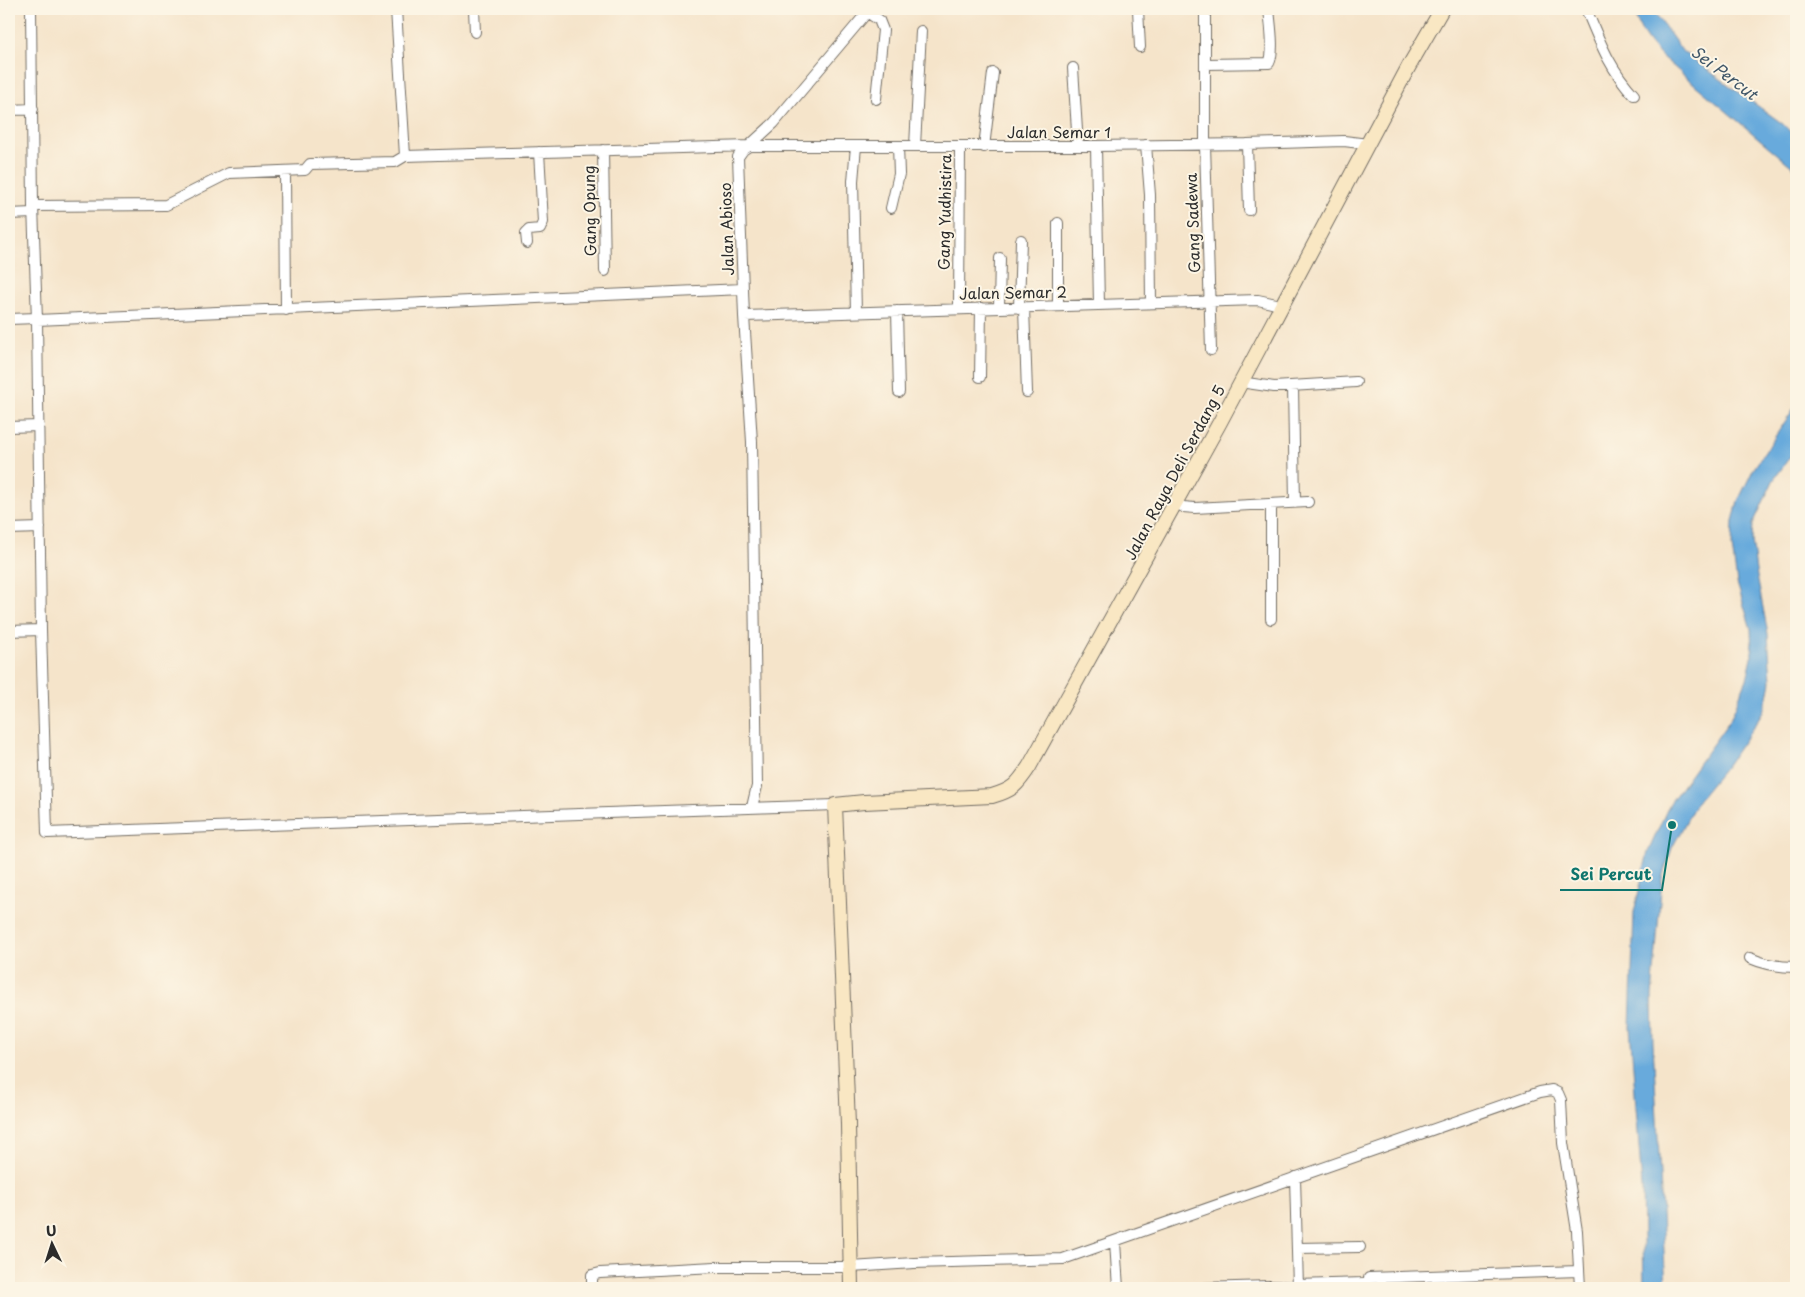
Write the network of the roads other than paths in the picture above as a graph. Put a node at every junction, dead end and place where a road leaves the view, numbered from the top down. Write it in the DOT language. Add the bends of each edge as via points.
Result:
graph roads {
  1 [pos="31,9"];
  2 [pos="396,9"];
  3 [pos="474,9"];
  4 [pos="1138,9"];
  5 [pos="1205,9"];
  6 [pos="1269,9"];
  7 [pos="1442,9"];
  8 [pos="1586,9"];
  9 [pos="869,11"];
  10 [pos="921,31"];
  11 [pos="475,32"];
  12 [pos="1140,47"];
  13 [pos="1205,64"];
  14 [pos="1073,68"];
  15 [pos="993,73"];
  16 [pos="1634,95"];
  17 [pos="876,99"];
  18 [pos="33,109"];
  19 [pos="9,110"];
  20 [pos="1366,143"];
  21 [pos="1205,144"];
  22 [pos="1248,144"];
  23 [pos="1146,145"];
  24 [pos="757,146"];
  25 [pos="856,146"];
  26 [pos="898,146"];
  27 [pos="915,146"];
  28 [pos="1078,146"];
  29 [pos="1096,146"];
  30 [pos="960,147"];
  31 [pos="984,147"];
  32 [pos="603,150"];
  33 [pos="539,152"];
  34 [pos="404,156"];
  35 [pos="285,171"];
  36 [pos="891,208"];
  37 [pos="33,209"];
  38 [pos="1249,210"];
  39 [pos="9,214"];
  40 [pos="1058,223"];
  41 [pos="1020,240"];
  42 [pos="527,243"];
  43 [pos="1000,258"];
  44 [pos="605,271"];
  45 [pos="743,289"];
  46 [pos="1210,302"];
  47 [pos="1151,304"];
  48 [pos="1276,304"];
  49 [pos="1099,305"];
  50 [pos="1058,306"];
  51 [pos="959,308"];
  52 [pos="981,308"];
  53 [pos="999,308"];
  54 [pos="1021,308"];
  55 [pos="286,310"];
  56 [pos="897,311"];
  57 [pos="856,312"];
  58 [pos="744,316"];
  59 [pos="9,319"];
  60 [pos="37,319"];
  61 [pos="1211,350"];
  62 [pos="980,377"];
  63 [pos="1240,382"];
  64 [pos="1356,382"];
  65 [pos="1293,386"];
  66 [pos="899,392"];
  67 [pos="1027,392"];
  68 [pos="39,426"];
  69 [pos="9,427"];
  70 [pos="1176,502"];
  71 [pos="1295,502"];
  72 [pos="1308,502"];
  73 [pos="1271,504"];
  74 [pos="40,528"];
  75 [pos="9,529"];
  76 [pos="1271,619"];
  77 [pos="41,630"];
  78 [pos="9,631"];
  79 [pos="835,805"];
  80 [pos="752,807"];
  81 [pos="1750,958"];
  82 [pos="1796,967"];
  83 [pos="1295,1177"];
  84 [pos="1115,1242"];
  85 [pos="1360,1247"];
  86 [pos="1297,1248"];
  87 [pos="851,1267"];
  88 [pos="1579,1271"];
  89 [pos="1367,1286"];
  90 [pos="1298,1287"];
  91 [pos="592,1288"];
  92 [pos="851,1288"];
  93 [pos="1118,1288"];
  94 [pos="1202,1288"];
  95 [pos="1580,1288"];
  1 -- 18 [label="street"];
  2 -- 34 [label="street"];
  3 -- 11 [label="street"];
  4 -- 12 [label="street"];
  5 -- 13 [label="street, Gang Sadewa"];
  6 -- 13 [label="street" via="1269,63"];
  7 -- 20 [label="street, Jalan Raya Deli Serdang 5"];
  8 -- 16 [label="street" via="1606,58"];
  9 -- 17 [label="street" via="879,20 882,30"];
  9 -- 24 [label="street, Jalan Abioso"];
  10 -- 27 [label="street"];
  13 -- 21 [label="street, Gang Sadewa"];
  14 -- 28 [label="street"];
  15 -- 31 [label="street"];
  18 -- 19 [label="street"];
  18 -- 37 [label="street"];
  20 -- 22 [label="street, Jalan Semar 1"];
  20 -- 48 [label="street, Jalan Raya Deli Serdang 5"];
  21 -- 22 [label="street, Jalan Semar 1"];
  21 -- 23 [label="street, Jalan Semar 1"];
  21 -- 46 [label="street, Gang Sadewa"];
  22 -- 38 [label="street"];
  23 -- 29 [label="street, Jalan Semar 1"];
  23 -- 47 [label="street"];
  24 -- 25 [label="street, Jalan Semar 1"];
  24 -- 32 [label="street, Jalan Semar 1"];
  24 -- 45 [label="street, Jalan Abioso" via="742,150 738,157"];
  25 -- 26 [label="street, Jalan Semar 1"];
  25 -- 57 [label="street" via="853,180"];
  26 -- 27 [label="street, Jalan Semar 1"];
  26 -- 36 [label="street" via="899,174"];
  27 -- 30 [label="street, Jalan Semar 1"];
  28 -- 29 [label="street, Jalan Semar 1"];
  28 -- 31 [label="street, Jalan Semar 1"];
  29 -- 49 [label="street"];
  30 -- 31 [label="street, Jalan Semar 1"];
  30 -- 51 [label="street, Gang Yudhistira"];
  32 -- 33 [label="street, Jalan Semar 1"];
  32 -- 44 [label="street, Gang Opung"];
  33 -- 34 [label="street, Jalan Semar 1"];
  33 -- 42 [label="street" via="543,222 540,228 527,231"];
  34 -- 35 [label="street, Jalan Semar 1" via="395,162 310,164 305,170"];
  35 -- 37 [label="street, Jalan Semar 1" via="229,173 163,205"];
  35 -- 55 [label="street"];
  37 -- 39 [label="street, Jalan Semar 1"];
  37 -- 60 [label="street"];
  40 -- 50 [label="street"];
  41 -- 54 [label="street"];
  43 -- 53 [label="street"];
  45 -- 55 [label="street"];
  45 -- 58 [label="street, Jalan Abioso"];
  46 -- 47 [label="street, Jalan Semar 2"];
  46 -- 48 [label="street, Jalan Semar 2" via="1258,300"];
  46 -- 61 [label="street, Gang Sadewa"];
  47 -- 49 [label="street, Jalan Semar 2"];
  48 -- 63 [label="street, Jalan Raya Deli Serdang 5"];
  49 -- 50 [label="street, Jalan Semar 2"];
  50 -- 54 [label="street, Jalan Semar 2"];
  51 -- 52 [label="street, Jalan Semar 2"];
  51 -- 56 [label="street, Jalan Semar 2"];
  52 -- 53 [label="street, Jalan Semar 2"];
  52 -- 62 [label="street"];
  53 -- 54 [label="street, Jalan Semar 2"];
  54 -- 67 [label="street"];
  55 -- 60 [label="street"];
  56 -- 57 [label="street, Jalan Semar 2"];
  56 -- 66 [label="street"];
  57 -- 58 [label="street, Jalan Semar 2"];
  58 -- 80 [label="street, Jalan Abioso" via="752,442 756,677 757,786"];
  59 -- 60 [label="street"];
  60 -- 68 [label="street"];
  63 -- 65 [label="street"];
  63 -- 70 [label="street, Jalan Raya Deli Serdang 5"];
  64 -- 65 [label="street"];
  65 -- 71 [label="street"];
  68 -- 69 [label="street"];
  68 -- 74 [label="street"];
  70 -- 73 [label="street" via="1190,508"];
  70 -- 79 [label="street, Jalan Raya Deli Serdang 5" via="1015,787 992,796"];
  71 -- 72 [label="street"];
  71 -- 73 [label="street"];
  73 -- 76 [label="street"];
  74 -- 75 [label="street"];
  74 -- 77 [label="street"];
  77 -- 78 [label="street"];
  77 -- 80 [label="street" via="47,833"];
  79 -- 80 [label="street"];
  79 -- 87 [label="street"];
  81 -- 82 [label="street" via="1765,965"];
  83 -- 84 [label="street"];
  83 -- 86 [label="street"];
  83 -- 88 [label="street" via="1552,1090 1561,1100 1563,1143 1577,1231"];
  84 -- 87 [label="street" via="1056,1260"];
  84 -- 93 [label="street"];
  85 -- 86 [label="street"];
  86 -- 90 [label="street"];
  87 -- 91 [label="street" via="715,1267 595,1273"];
  87 -- 92 [label="street"];
  88 -- 89 [label="street" via="1369,1278"];
  88 -- 95 [label="street"];
  89 -- 90 [label="street"];
  90 -- 94 [label="street"];
}
